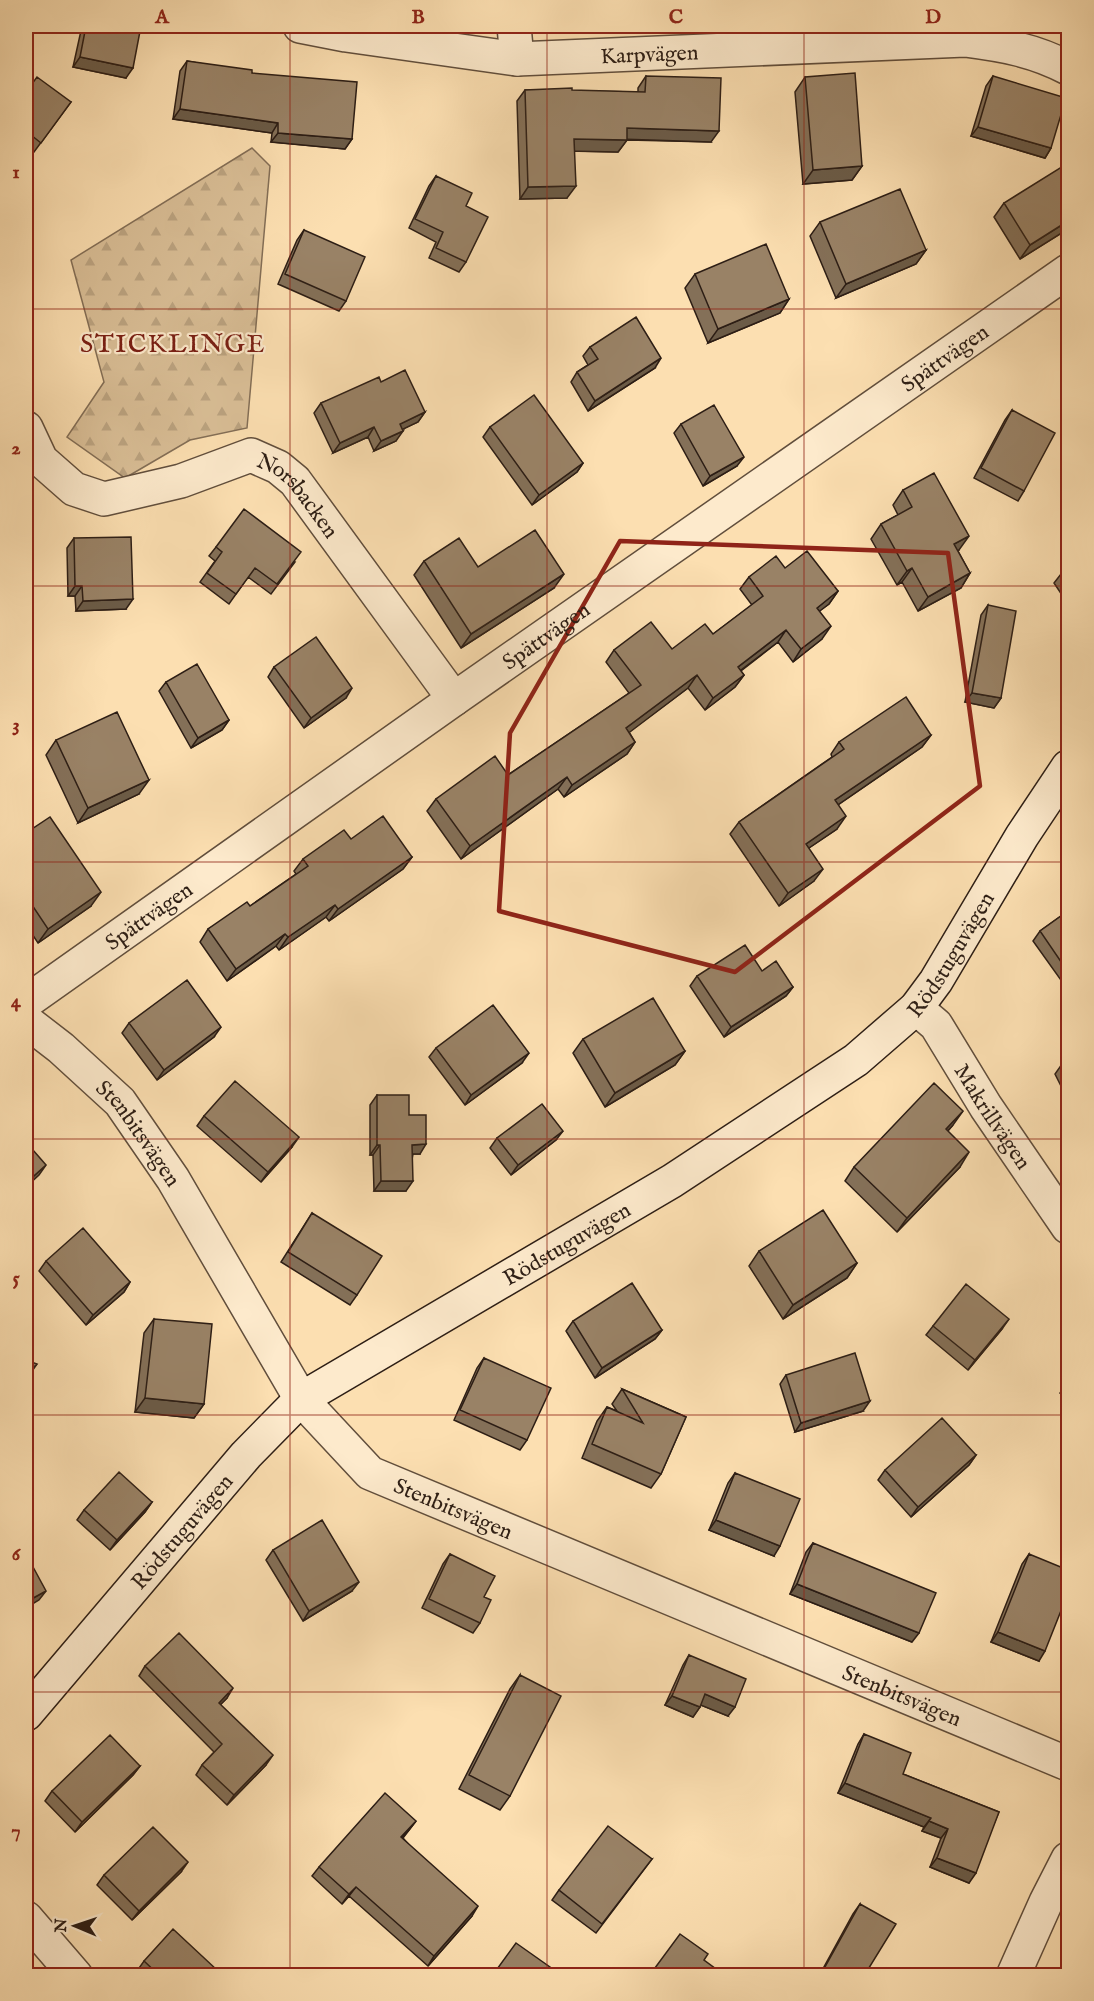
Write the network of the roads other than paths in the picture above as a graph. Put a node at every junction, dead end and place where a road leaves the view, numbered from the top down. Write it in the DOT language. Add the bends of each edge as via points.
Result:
graph roads {
  1 [pos="300,26"];
  2 [pos="514,26"];
  3 [pos="517,59"];
  4 [pos="1068,68"];
  5 [pos="1068,271"];
  6 [pos="26,428"];
  7 [pos="454,699"];
  8 [pos="1068,767"];
  9 [pos="26,1002"];
  10 [pos="916,1008"];
  11 [pos="26,1021"];
  12 [pos="1068,1227"];
  13 [pos="301,1399"];
  14 [pos="30,1704"];
  15 [pos="1068,1764"];
  16 [pos="1068,1859"];
  17 [pos="26,1918"];
  18 [pos="76,1976"];
  19 [pos="1013,1976"];
  1 -- 3 [label="street, Karpvägen"];
  2 -- 3 [label="street"];
  3 -- 4 [label="street, Karpvägen" via="965,40 1009,45"];
  5 -- 7 [label="street, Spättvägen"];
  6 -- 7 [label="street, Norsbacken" via="41,460 74,489 104,499 181,481 251,455 278,467 295,481"];
  7 -- 9 [label="street, Spättvägen"];
  8 -- 10 [label="street, Rödstuguvägen"];
  10 -- 12 [label="street, Makrillvägen" via="936,1025 986,1107"];
  10 -- 13 [label="street, Rödstuguvägen" via="856,1060 672,1181"];
  11 -- 13 [label="street, Stenbitsvägen" via="62,1048 120,1102 173,1179"];
  13 -- 14 [label="street, Rödstuguvägen" via="246,1455"];
  13 -- 15 [label="street, Stenbitsvägen" via="370,1473"];
  16 -- 19 [label="street"];
  17 -- 18 [label="street"];
}
